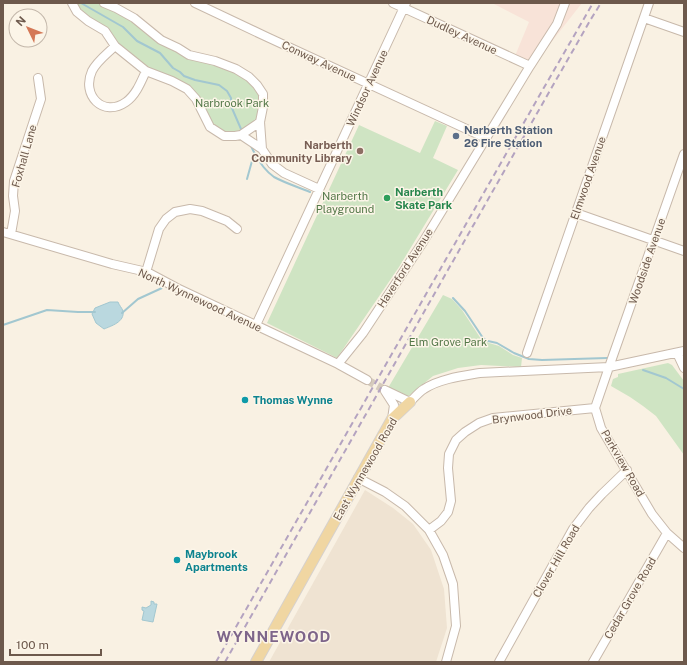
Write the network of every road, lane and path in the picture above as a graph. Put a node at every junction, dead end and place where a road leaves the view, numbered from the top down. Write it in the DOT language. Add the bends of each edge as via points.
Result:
graph roads {
  1 [pos="72,3"];
  2 [pos="104,3"];
  3 [pos="197,3"];
  4 [pos="393,3"];
  5 [pos="565,3"];
  6 [pos="649,3"];
  7 [pos="405,5"];
  8 [pos="644,18"];
  9 [pos="684,32"];
  10 [pos="115,46"];
  11 [pos="530,66"];
  12 [pos="146,71"];
  13 [pos="38,78"];
  14 [pos="369,84"];
  15 [pos="260,122"];
  16 [pos="241,135"];
  17 [pos="486,138"];
  18 [pos="262,149"];
  19 [pos="684,154"];
  20 [pos="320,189"];
  21 [pos="576,213"];
  22 [pos="237,229"];
  23 [pos="7,233"];
  24 [pos="654,241"];
  25 [pos="684,251"];
  26 [pos="146,272"];
  27 [pos="256,325"];
  28 [pos="680,352"];
  29 [pos="527,353"];
  30 [pos="338,364"];
  31 [pos="609,367"];
  32 [pos="684,368"];
  33 [pos="367,380"];
  34 [pos="410,402"];
  35 [pos="596,408"];
  36 [pos="392,419"];
  37 [pos="626,470"];
  38 [pos="358,478"];
  39 [pos="429,530"];
  40 [pos="668,533"];
  41 [pos="684,548"];
  42 [pos="256,662"];
  43 [pos="446,662"];
  44 [pos="499,662"];
  45 [pos="594,662"];
  1 -- 10 [label="street" via="77,12 105,31"];
  2 -- 15 [label="street" via="134,18 161,40 189,55 215,60 249,77 263,94"];
  3 -- 14 [label="street, Conway Avenue"];
  4 -- 7 [label="street, Dudley Avenue"];
  5 -- 11 [label="street, Haverford Avenue" via="557,24"];
  6 -- 8 [label="street, Elmwood Avenue"];
  7 -- 11 [label="street, Dudley Avenue"];
  7 -- 14 [label="street, Windsor Avenue"];
  8 -- 9 [label="street"];
  8 -- 21 [label="street, Elmwood Avenue"];
  10 -- 12 [label="street"];
  10 -- 12 [label="street" via="101,58 92,71 89,81 90,95 97,102 108,107 117,107 126,102 140,85"];
  11 -- 17 [label="street, Haverford Avenue"];
  12 -- 16 [label="street" via="187,89 196,98 210,127 224,136"];
  13 -- 23 [label="street, Foxhall Lane" via="41,99 14,181 15,211"];
  14 -- 17 [label="street, Conway Avenue"];
  14 -- 20 [label="street, Windsor Avenue"];
  15 -- 16 [label="street"];
  15 -- 18 [label="street"];
  16 -- 18 [label="street"];
  17 -- 30 [label="street, Haverford Avenue" via="423,242"];
  18 -- 20 [label="street" via="272,164 284,173"];
  19 -- 24 [label="street, Woodside Avenue"];
  20 -- 27 [label="street, Windsor Avenue"];
  21 -- 24 [label="street"];
  21 -- 29 [label="street, Elmwood Avenue"];
  22 -- 26 [label="street" via="227,221 202,211 190,209 175,212 159,229"];
  23 -- 26 [label="street, North Wynnewood Avenue"];
  24 -- 25 [label="street"];
  24 -- 31 [label="street, Woodside Avenue"];
  26 -- 27 [label="street, North Wynnewood Avenue"];
  27 -- 30 [label="street, North Wynnewood Avenue"];
  28 -- 31 [label="street, East Wynnewood Road"];
  28 -- 32 [label="street"];
  30 -- 33 [label="street, North Wynnewood Avenue"];
  31 -- 34 [label="street, East Wynnewood Road" via="459,376 423,389"];
  31 -- 35 [label="street"];
  34 -- 36 [label="main road, East Wynnewood Road"];
  34 -- 36 [label="street" via="385,390 394,405"];
  35 -- 37 [label="street, Parkview Road" via="602,428"];
  35 -- 39 [label="street, Brynwood Drive" via="493,418 479,422 465,432 456,440 449,454 451,501 448,512"];
  36 -- 38 [label="main road, East Wynnewood Road"];
  37 -- 40 [label="street, Parkview Road" via="652,514"];
  37 -- 44 [label="street, Clover Hill Road" via="589,508 573,530"];
  38 -- 39 [label="street" via="405,506"];
  38 -- 42 [label="main road, East Wynnewood Road"];
  39 -- 43 [label="street" via="443,555 452,584 456,626"];
  40 -- 41 [label="street, Parkview Road"];
  40 -- 45 [label="street, Cedar Grove Road"];
}
